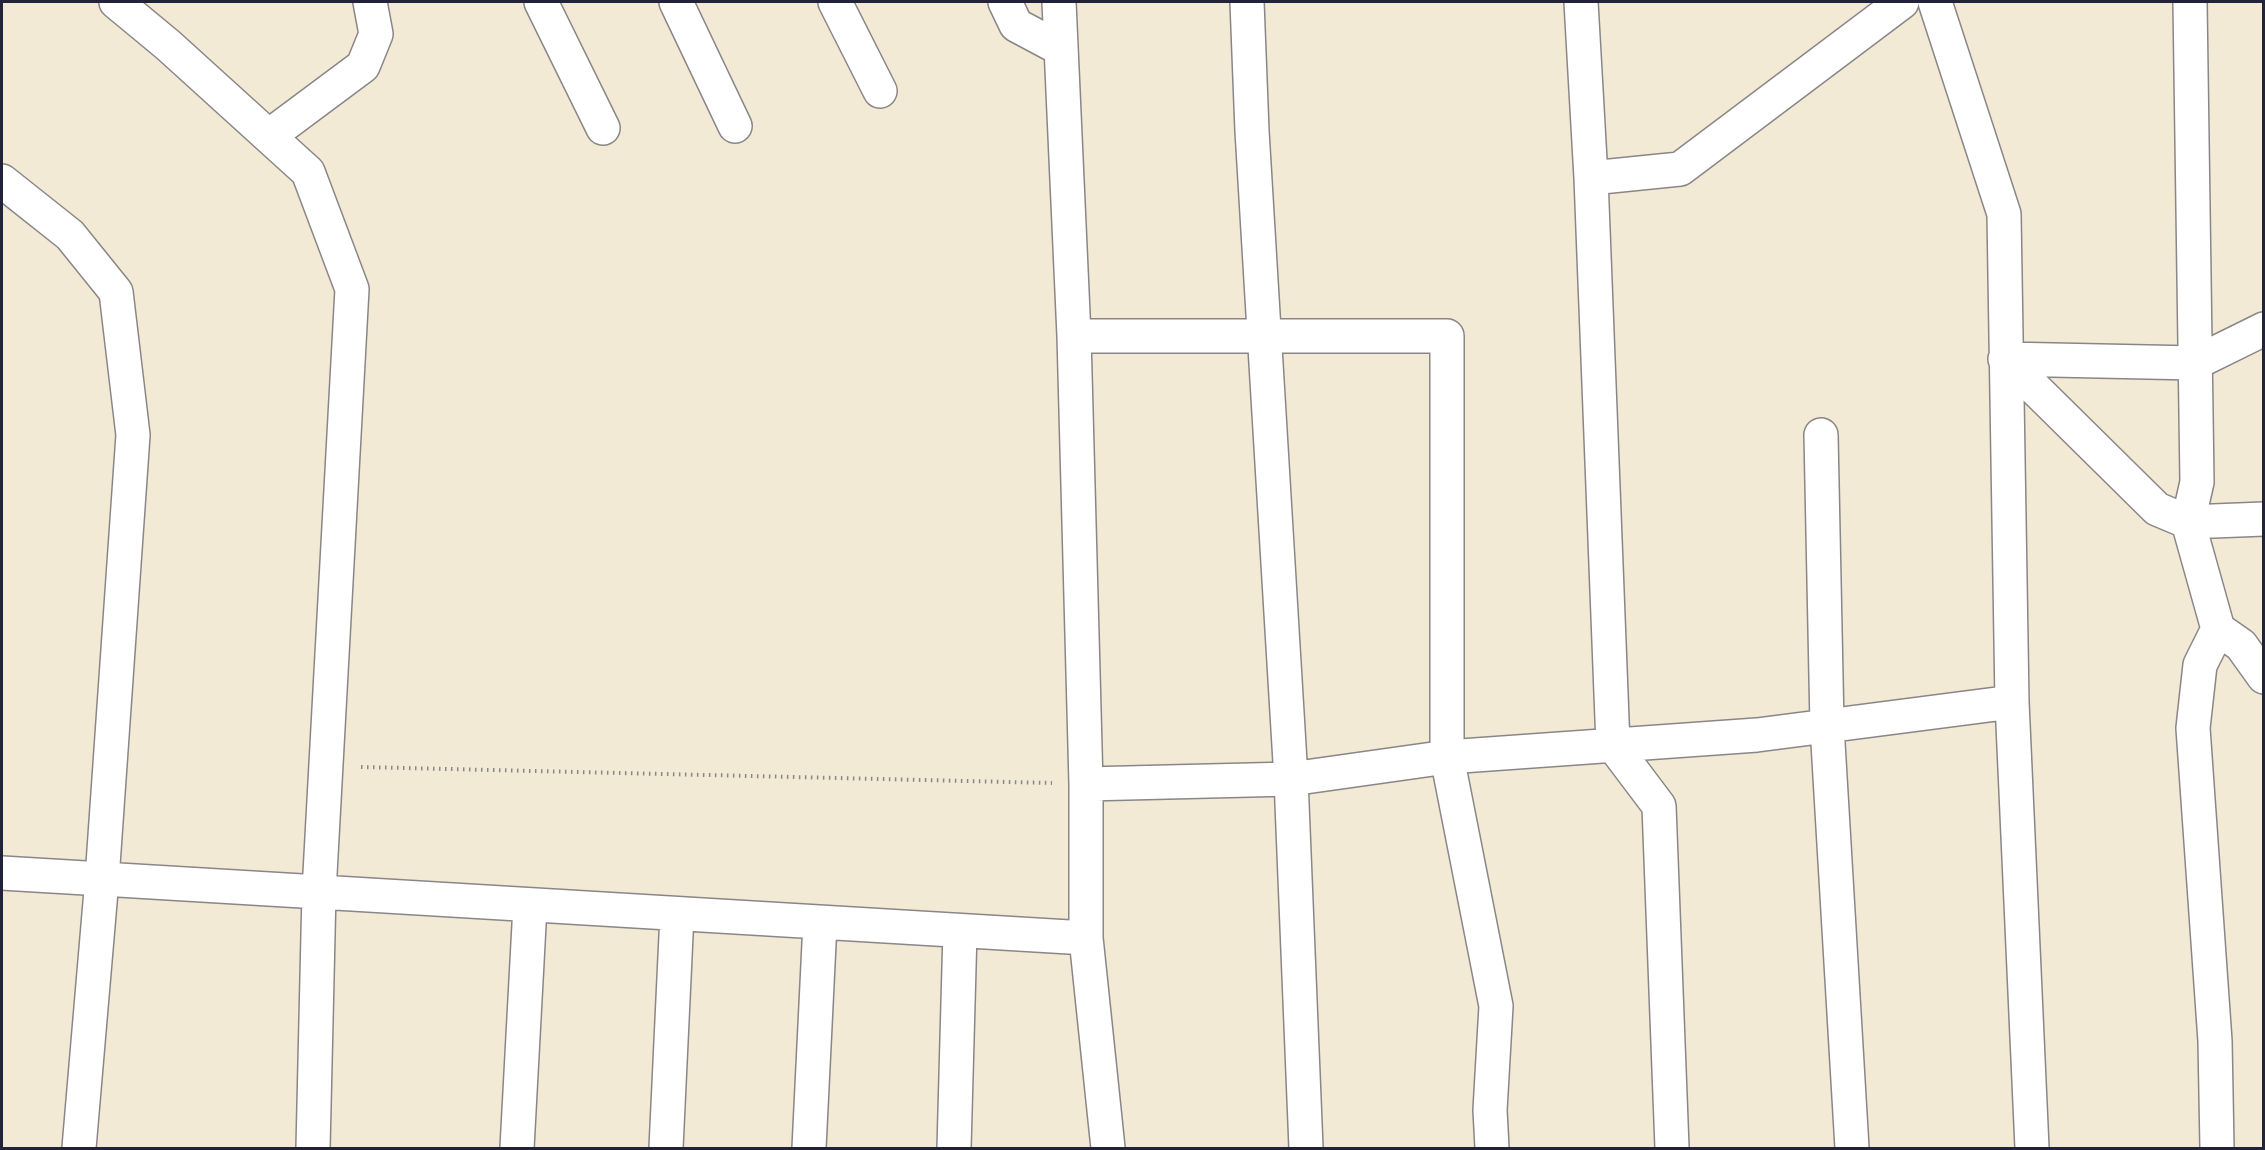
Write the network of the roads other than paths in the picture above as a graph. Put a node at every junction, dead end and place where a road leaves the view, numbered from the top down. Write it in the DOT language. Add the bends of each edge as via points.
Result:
graph roads {
  1 [pos="116,2"];
  2 [pos="370,2"];
  3 [pos="541,2"];
  4 [pos="676,2"];
  5 [pos="835,2"];
  6 [pos="1005,2"];
  7 [pos="1059,2"];
  8 [pos="1247,2"];
  9 [pos="1581,2"];
  10 [pos="1902,2"];
  11 [pos="1935,2"];
  12 [pos="2190,2"];
  13 [pos="1061,50"];
  14 [pos="880,91"];
  15 [pos="735,126"];
  16 [pos="603,128"];
  17 [pos="269,136"];
  18 [pos="1591,178"];
  19 [pos="2,181"];
  20 [pos="2264,329"];
  21 [pos="1074,336"];
  22 [pos="1264,336"];
  23 [pos="2005,359"];
  24 [pos="2195,363"];
  25 [pos="1821,435"];
  26 [pos="2264,519"];
  27 [pos="2188,522"];
  28 [pos="2218,629"];
  29 [pos="2264,676"];
  30 [pos="2012,702"];
  31 [pos="1827,726"];
  32 [pos="1613,745"];
  33 [pos="1447,757"];
  34 [pos="1291,779"];
  35 [pos="1086,784"];
  36 [pos="2,873"];
  37 [pos="102,879"];
  38 [pos="319,892"];
  39 [pos="530,906"];
  40 [pos="677,914"];
  41 [pos="820,922"];
  42 [pos="960,931"];
  43 [pos="1086,938"];
  44 [pos="79,1149"];
  45 [pos="313,1149"];
  46 [pos="517,1149"];
  47 [pos="666,1149"];
  48 [pos="809,1149"];
  49 [pos="954,1149"];
  50 [pos="1107,1149"];
  51 [pos="1306,1149"];
  52 [pos="1491,1149"];
  53 [pos="1672,1149"];
  54 [pos="1852,1149"];
  55 [pos="2032,1149"];
  56 [pos="2217,1149"];
  1 -- 17 [label="street"];
  2 -- 17 [label="street" via="376,34 363,66"];
  3 -- 16 [label="street"];
  4 -- 15 [label="street"];
  5 -- 14 [label="street"];
  6 -- 13 [label="street" via="1016,25"];
  7 -- 13 [label="street"];
  8 -- 22 [label="street"];
  9 -- 18 [label="street"];
  10 -- 18 [label="street" via="1680,169"];
  11 -- 23 [label="street" via="2004,214"];
  12 -- 24 [label="street"];
  13 -- 21 [label="street"];
  17 -- 38 [label="street" via="308,172 352,289"];
  18 -- 32 [label="street"];
  19 -- 37 [label="street" via="70,235 116,292 133,435"];
  20 -- 24 [label="street"];
  21 -- 22 [label="street"];
  21 -- 35 [label="street"];
  22 -- 33 [label="street" via="1447,336"];
  22 -- 34 [label="street"];
  23 -- 24 [label="street"];
  23 -- 27 [label="street" via="2157,509"];
  23 -- 30 [label="street"];
  24 -- 27 [label="street" via="2197,482"];
  25 -- 31 [label="street"];
  26 -- 27 [label="street"];
  27 -- 28 [label="street"];
  28 -- 29 [label="street" via="2241,645"];
  28 -- 56 [label="street" via="2200,665 2193,728 2215,1041"];
  30 -- 31 [label="street"];
  30 -- 55 [label="street"];
  31 -- 32 [label="street"];
  31 -- 54 [label="street"];
  32 -- 33 [label="street"];
  32 -- 53 [label="street" via="1659,806"];
  33 -- 34 [label="street"];
  33 -- 52 [label="street" via="1496,1006"];
  34 -- 35 [label="street"];
  34 -- 51 [label="street"];
  35 -- 43 [label="street"];
  36 -- 37 [label="street"];
  37 -- 38 [label="street"];
  37 -- 44 [label="street"];
  38 -- 39 [label="street"];
  38 -- 45 [label="street"];
  39 -- 40 [label="street"];
  39 -- 46 [label="street"];
  40 -- 41 [label="street"];
  40 -- 47 [label="street"];
  41 -- 42 [label="street"];
  41 -- 48 [label="street"];
  42 -- 43 [label="street"];
  42 -- 49 [label="street"];
  43 -- 50 [label="street"];
}
